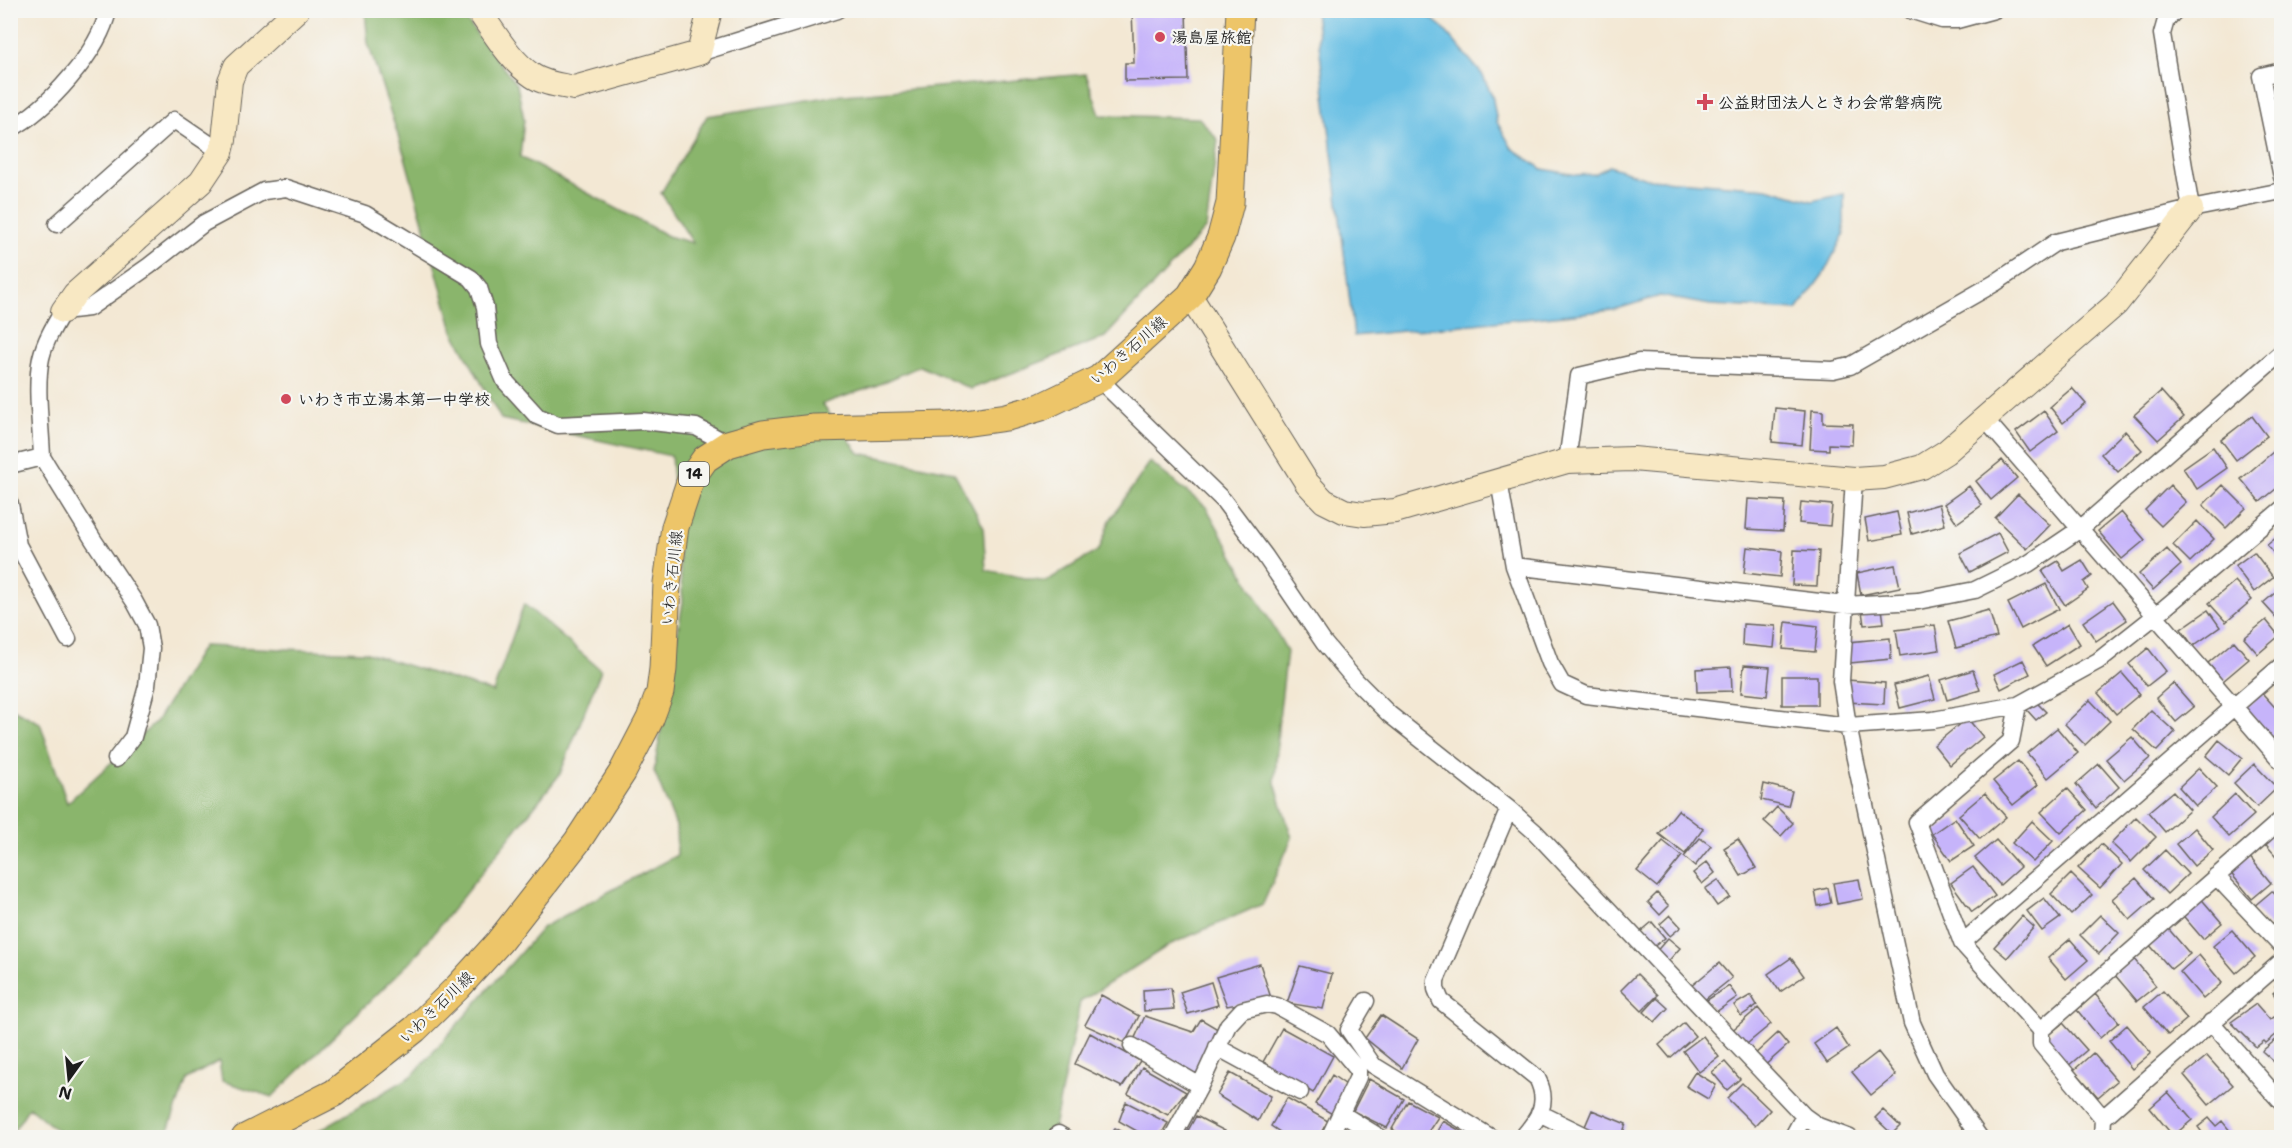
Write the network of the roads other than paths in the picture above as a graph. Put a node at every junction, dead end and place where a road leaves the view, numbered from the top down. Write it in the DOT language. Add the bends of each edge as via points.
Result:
graph roads {
  1 [pos="108,10"];
  2 [pos="297,10"];
  3 [pos="478,10"];
  4 [pos="710,10"];
  5 [pos="837,10"];
  6 [pos="1240,10"];
  7 [pos="1910,10"];
  8 [pos="1994,10"];
  9 [pos="2176,10"];
  10 [pos="699,53"];
  11 [pos="2282,71"];
  12 [pos="10,129"];
  13 [pos="221,152"];
  14 [pos="2282,177"];
  15 [pos="2282,191"];
  16 [pos="2191,209"];
  17 [pos="57,225"];
  18 [pos="1190,296"];
  19 [pos="63,311"];
  20 [pos="2282,352"];
  21 [pos="1099,379"];
  22 [pos="1984,418"];
  23 [pos="728,444"];
  24 [pos="42,457"];
  25 [pos="1567,462"];
  26 [pos="10,465"];
  27 [pos="1854,479"];
  28 [pos="1499,481"];
  29 [pos="10,504"];
  30 [pos="2282,509"];
  31 [pos="2080,529"];
  32 [pos="1514,566"];
  33 [pos="1845,605"];
  34 [pos="2155,616"];
  35 [pos="68,639"];
  36 [pos="2282,665"];
  37 [pos="2018,705"];
  38 [pos="2234,706"];
  39 [pos="1848,726"];
  40 [pos="116,759"];
  41 [pos="2282,762"];
  42 [pos="1509,809"];
  43 [pos="2282,819"];
  44 [pos="2216,876"];
  45 [pos="1962,942"];
  46 [pos="2282,946"];
  47 [pos="2282,961"];
  48 [pos="1366,1000"];
  49 [pos="2211,1022"];
  50 [pos="2041,1030"];
  51 [pos="1132,1046"];
  52 [pos="1217,1047"];
  53 [pos="1200,1086"];
  54 [pos="1299,1092"];
  55 [pos="2280,1099"];
  56 [pos="1539,1113"];
  57 [pos="1342,1114"];
  58 [pos="1804,1116"];
  59 [pos="2103,1118"];
  60 [pos="245,1137"];
  61 [pos="1056,1137"];
  62 [pos="1065,1137"];
  63 [pos="1172,1137"];
  64 [pos="1329,1137"];
  65 [pos="1381,1137"];
  66 [pos="1492,1137"];
  67 [pos="1522,1137"];
  68 [pos="1590,1137"];
  69 [pos="1792,1137"];
  70 [pos="1851,1137"];
  71 [pos="1980,1137"];
  72 [pos="2102,1137"];
  1 -- 12 [label="street" via="87,56 64,86"];
  2 -- 13 [label="street" via="236,66 230,81"];
  3 -- 10 [label="street" via="533,76 553,84 574,88"];
  4 -- 10 [label="street"];
  5 -- 10 [label="street"];
  6 -- 18 [label="main road, いわき石川線 / 14" via="1230,203 1221,237"];
  7 -- 8 [label="street" via="1942,20 1957,20"];
  9 -- 16 [label="street" via="2166,20 2162,34"];
  11 -- 14 [label="street" via="2261,76"];
  13 -- 17 [label="street" via="174,120"];
  13 -- 19 [label="street" via="201,182 75,294"];
  15 -- 16 [label="street"];
  16 -- 22 [label="street" via="2116,304"];
  16 -- 25 [label="street" via="2056,242 1995,283 1850,366 1833,370 1639,362 1579,376"];
  18 -- 21 [label="main road, いわき石川線 / 14"];
  18 -- 28 [label="street" via="1307,483 1324,501 1344,511 1364,514 1395,511"];
  19 -- 23 [label="street" via="89,308 204,223 264,191 286,188 365,214 471,278 482,297 489,344 505,381 537,416 558,425 642,421 696,428"];
  19 -- 24 [label="street" via="41,358"];
  20 -- 31 [label="street"];
  21 -- 23 [label="main road, いわき石川線 / 14" via="1041,408 1006,417 949,424 813,428 764,434"];
  21 -- 42 [label="street" via="1223,500 1324,643 1356,681 1389,714"];
  22 -- 27 [label="street" via="1946,452 1922,467 1884,477"];
  22 -- 31 [label="street"];
  23 -- 60 [label="main road, いわき石川線 / 14" via="705,459 691,479 675,528 660,692 650,719 622,773 577,842 499,942 416,1029 334,1093"];
  24 -- 26 [label="street"];
  24 -- 40 [label="street" via="147,625 151,648 147,686 133,736"];
  25 -- 27 [label="street" via="1633,459"];
  25 -- 28 [label="street"];
  27 -- 33 [label="street"];
  28 -- 32 [label="street"];
  29 -- 35 [label="street" via="18,545"];
  30 -- 34 [label="street"];
  31 -- 33 [label="street" via="2028,564 1975,590 1918,601"];
  31 -- 34 [label="street"];
  32 -- 33 [label="street"];
  32 -- 39 [label="street" via="1550,663 1562,684 1586,695"];
  33 -- 39 [label="street" via="1841,681"];
  34 -- 37 [label="street" via="2098,661"];
  34 -- 38 [label="street"];
  36 -- 38 [label="street"];
  37 -- 39 [label="street" via="1934,720"];
  37 -- 45 [label="street" via="2011,741 1917,822"];
  38 -- 41 [label="street"];
  38 -- 45 [label="street"];
  39 -- 71 [label="street" via="1912,1023 1935,1074"];
  42 -- 56 [label="street" via="1436,980 1436,989 1441,1001 1537,1078 1543,1091"];
  42 -- 58 [label="street"];
  43 -- 44 [label="street"];
  44 -- 46 [label="street"];
  44 -- 50 [label="street"];
  45 -- 50 [label="street"];
  47 -- 49 [label="street"];
  48 -- 66 [label="street" via="1349,1030 1373,1065"];
  49 -- 55 [label="street"];
  49 -- 59 [label="street"];
  50 -- 59 [label="street" via="2041,1044"];
  51 -- 53 [label="street"];
  52 -- 53 [label="street"];
  52 -- 54 [label="street"];
  52 -- 57 [label="street" via="1227,1024 1242,1010 1267,1004 1287,1012 1328,1034 1358,1070"];
  53 -- 63 [label="street"];
  56 -- 67 [label="street"];
  56 -- 68 [label="street"];
  57 -- 64 [label="street"];
  57 -- 65 [label="street"];
  58 -- 69 [label="street"];
  58 -- 70 [label="street" via="1818,1126"];
  59 -- 72 [label="street"];
  61 -- 62 [label="street"];
}
